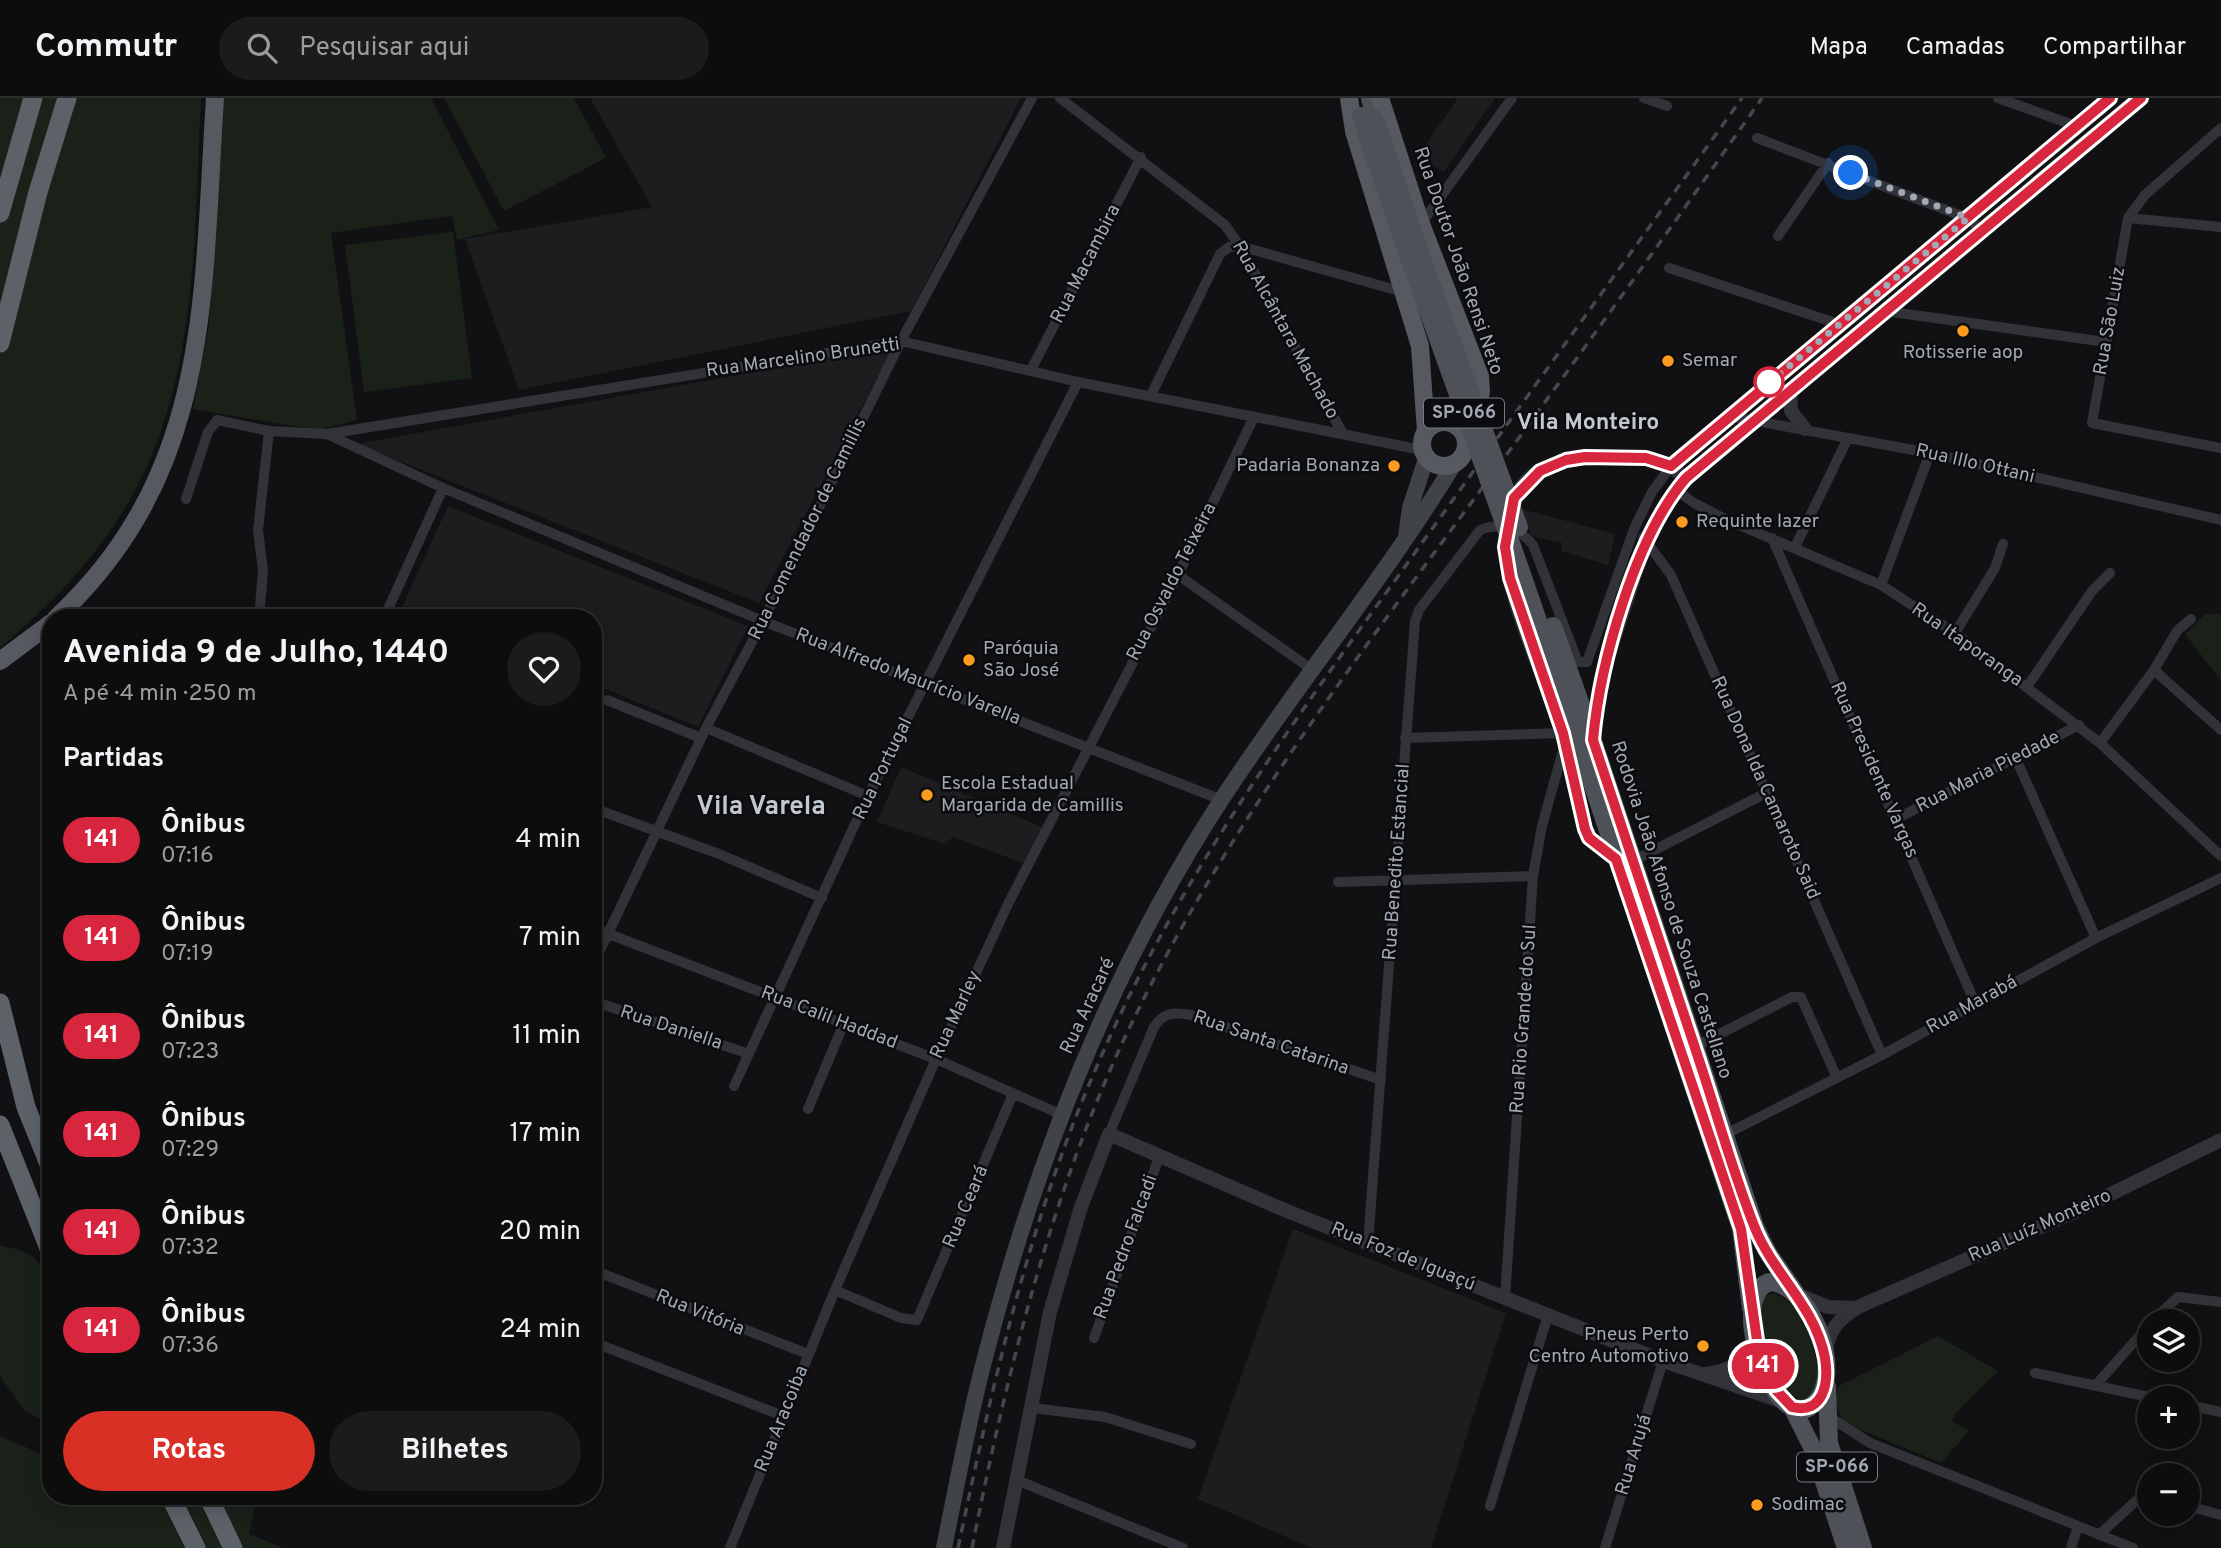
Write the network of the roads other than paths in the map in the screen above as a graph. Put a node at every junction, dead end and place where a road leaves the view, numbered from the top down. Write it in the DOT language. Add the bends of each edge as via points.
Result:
graph roads {
  1 [pos="33,98"];
  2 [pos="67,98"];
  3 [pos="215,98"];
  4 [pos="1032,98"];
  5 [pos="1060,98"];
  6 [pos="1349,98"];
  7 [pos="1355,98"];
  8 [pos="1370,98"];
  9 [pos="1380,98"];
  10 [pos="1513,98"];
  11 [pos="1644,98"];
  12 [pos="1998,98"];
  13 [pos="2110,98"];
  14 [pos="2141,98"];
  15 [pos="1667,106"];
  16 [pos="1368,117"];
  17 [pos="2076,127"];
  18 [pos="2221,128"];
  19 [pos="1758,138"];
  20 [pos="1141,157"];
  21 [pos="1828,163"];
  22 [pos="0,213"];
  23 [pos="1968,218"];
  24 [pos="2128,218"];
  25 [pos="1421,224"];
  26 [pos="2221,227"];
  27 [pos="1982,229"];
  28 [pos="1778,236"];
  29 [pos="1240,246"];
  30 [pos="1668,268"];
  31 [pos="1403,292"];
  32 [pos="1885,311"];
  33 [pos="1839,324"];
  34 [pos="901,341"];
  35 [pos="2106,342"];
  36 [pos="0,343"];
  37 [pos="1031,370"];
  38 [pos="1078,382"];
  39 [pos="1790,392"];
  40 [pos="1151,395"];
  41 [pos="1728,416"];
  42 [pos="1254,417"];
  43 [pos="1757,419"];
  44 [pos="1805,429"];
  45 [pos="269,431"];
  46 [pos="1426,431"];
  47 [pos="327,434"];
  48 [pos="1343,434"];
  49 [pos="1465,436"];
  50 [pos="1848,438"];
  51 [pos="2221,448"];
  52 [pos="1930,453"];
  53 [pos="1424,454"];
  54 [pos="1454,464"];
  55 [pos="1671,466"];
  56 [pos="1681,484"];
  57 [pos="443,488"];
  58 [pos="186,499"];
  59 [pos="2221,520"];
  60 [pos="1508,528"];
  61 [pos="1634,529"];
  62 [pos="1772,538"];
  63 [pos="1646,540"];
  64 [pos="1405,542"];
  65 [pos="2003,544"];
  66 [pos="1795,547"];
  67 [pos="2110,573"];
  68 [pos="1178,575"];
  69 [pos="1881,585"];
  70 [pos="64,609"];
  71 [pos="260,609"];
  72 [pos="388,609"];
  73 [pos="2191,619"];
  74 [pos="763,621"];
  75 [pos="42,630"];
  76 [pos="1955,633"];
  77 [pos="0,662"];
  78 [pos="2154,670"];
  79 [pos="1314,671"];
  80 [pos="924,686"];
  81 [pos="2027,687"];
  82 [pos="607,699"];
  83 [pos="1575,708"];
  84 [pos="2079,725"];
  85 [pos="2221,730"];
  86 [pos="704,733"];
  87 [pos="1405,738"];
  88 [pos="1564,738"];
  89 [pos="1593,740"];
  90 [pos="2101,743"];
  91 [pos="1089,746"];
  92 [pos="2016,759"];
  93 [pos="1768,792"];
  94 [pos="868,796"];
  95 [pos="1222,800"];
  96 [pos="602,811"];
  97 [pos="1896,819"];
  98 [pos="655,832"];
  99 [pos="2221,856"];
  100 [pos="1624,860"];
  101 [pos="1533,876"];
  102 [pos="2221,878"];
  103 [pos="1396,881"];
  104 [pos="1338,882"];
  105 [pos="822,898"];
  106 [pos="602,931"];
  107 [pos="607,933"];
  108 [pos="2096,938"];
  109 [pos="602,944"];
  110 [pos="775,997"];
  111 [pos="0,1003"];
  112 [pos="1975,1003"];
  113 [pos="602,1004"];
  114 [pos="844,1023"];
  115 [pos="1694,1046"];
  116 [pos="749,1054"];
  117 [pos="1882,1055"];
  118 [pos="936,1059"];
  119 [pos="1837,1078"];
  120 [pos="1381,1080"];
  121 [pos="734,1086"];
  122 [pos="1013,1094"];
  123 [pos="808,1109"];
  124 [pos="1062,1115"];
  125 [pos="0,1125"];
  126 [pos="1109,1133"];
  127 [pos="1724,1135"];
  128 [pos="2221,1140"];
  129 [pos="42,1147"];
  130 [pos="1159,1157"];
  131 [pos="42,1230"];
  132 [pos="1368,1243"];
  133 [pos="602,1274"];
  134 [pos="835,1290"];
  135 [pos="1797,1294"];
  136 [pos="1505,1298"];
  137 [pos="2221,1301"];
  138 [pos="1858,1307"];
  139 [pos="1751,1308"];
  140 [pos="2166,1309"];
  141 [pos="1548,1315"];
  142 [pos="1755,1336"];
  143 [pos="1094,1338"];
  144 [pos="2137,1339"];
  145 [pos="602,1346"];
  146 [pos="808,1354"];
  147 [pos="1825,1360"];
  148 [pos="1663,1361"];
  149 [pos="2035,1373"];
  150 [pos="1700,1375"];
  151 [pos="1826,1383"];
  152 [pos="2095,1386"];
  153 [pos="2137,1395"];
  154 [pos="1789,1405"];
  155 [pos="1033,1408"];
  156 [pos="2200,1408"];
  157 [pos="2221,1412"];
  158 [pos="1828,1415"];
  159 [pos="783,1416"];
  160 [pos="1191,1444"];
  161 [pos="1018,1481"];
  162 [pos="2137,1500"];
  163 [pos="174,1505"];
  164 [pos="212,1505"];
  165 [pos="1490,1506"];
  166 [pos="2200,1509"];
  167 [pos="2220,1513"];
  168 [pos="2078,1526"];
  169 [pos="2099,1535"];
  170 [pos="196,1548"];
  171 [pos="233,1548"];
  172 [pos="730,1548"];
  173 [pos="944,1548"];
  174 [pos="1003,1548"];
  175 [pos="1183,1548"];
  176 [pos="1605,1548"];
  177 [pos="1846,1548"];
  178 [pos="1863,1548"];
  179 [pos="2071,1548"];
  180 [pos="2133,1548"];
  1 -- 22 [label="highway"];
  2 -- 36 [label="highway"];
  3 -- 70 [label="highway" via="197,347 180,419 162,468 134,521"];
  4 -- 34 [label="street, Rua Comendador de Camillis"];
  5 -- 20 [label="street, Rua Alcântara Machado"];
  6 -- 31 [label="highway" via="1354,131"];
  7 -- 16 [label="main road, Rodovia João Afonso de Souza Castellano / SP-066"];
  8 -- 16 [label="main road, Rodovia João Afonso de Souza Castellano / SP-066"];
  9 -- 25 [label="highway, Rua Doutor João Rensi Neto"];
  10 -- 25 [label="street"];
  11 -- 15 [label="street"];
  12 -- 17 [label="street"];
  13 -- 17 [label="street"];
  14 -- 27 [label="street"];
  16 -- 83 [label="main road, Rodovia João Afonso de Souza Castellano / SP-066, bridge"];
  17 -- 23 [label="street"];
  18 -- 24 [label="street" via="2145,195"];
  19 -- 21 [label="street"];
  20 -- 29 [label="street, Rua Alcântara Machado" via="1210,210"];
  20 -- 37 [label="street, Rua Macambira"];
  21 -- 23 [label="street"];
  21 -- 28 [label="street"];
  23 -- 27 [label="street"];
  23 -- 33 [label="street"];
  24 -- 26 [label="street"];
  24 -- 35 [label="street, Rua São Luiz"];
  25 -- 49 [label="highway, Rua Doutor João Rensi Neto" via="1480,376 1479,407"];
  27 -- 32 [label="street"];
  29 -- 31 [label="street"];
  29 -- 40 [label="street" via="1220,254"];
  29 -- 48 [label="street, Rua Alcântara Machado"];
  30 -- 33 [label="street"];
  31 -- 46 [label="highway" via="1419,346"];
  32 -- 35 [label="street"];
  32 -- 39 [label="street"];
  33 -- 41 [label="street"];
  34 -- 37 [label="street, Rua Marcelino Brunetti"];
  34 -- 47 [label="street, Rua Marcelino Brunetti"];
  34 -- 74 [label="street, Rua Comendador de Camillis"];
  35 -- 51 [label="street, Rua São Luiz" via="2092,423"];
  37 -- 38 [label="street, Rua Marcelino Brunetti"];
  38 -- 40 [label="street, Rua Marcelino Brunetti"];
  38 -- 80 [label="street, Rua Portugal"];
  39 -- 43 [label="street"];
  39 -- 44 [label="street" via="1791,411"];
  40 -- 42 [label="street, Rua Marcelino Brunetti"];
  41 -- 43 [label="street, Rua Illo Ottani"];
  41 -- 55 [label="street"];
  42 -- 48 [label="street, Rua Marcelino Brunetti"];
  42 -- 68 [label="street, Rua Osvaldo Teixeira"];
  43 -- 44 [label="street, Rua Illo Ottani"];
  43 -- 56 [label="street"];
  44 -- 50 [label="street, Rua Illo Ottani"];
  45 -- 47 [label="street, Rua Marcelino Brunetti"];
  45 -- 58 [label="street, Rua Marcelino Brunetti" via="214,421"];
  45 -- 71 [label="street" via="258,530"];
  46 -- 49 [label="highway" via="1447,422"];
  46 -- 53 [label="highway"];
  47 -- 57 [label="street, Rua Alfredo Maurício Varella"];
  48 -- 53 [label="street, Rua Marcelino Brunetti"];
  49 -- 54 [label="highway" via="1465,452"];
  50 -- 52 [label="street, Rua Illo Ottani"];
  50 -- 66 [label="street"];
  52 -- 59 [label="street, Rua Illo Ottani"];
  52 -- 69 [label="street"];
  53 -- 54 [label="highway" via="1436,466"];
  53 -- 64 [label="main road, Rua Aracaré"];
  54 -- 64 [label="main road, Rua Aracaré"];
  55 -- 56 [label="street"];
  55 -- 60 [label="street" via="1646,458 1566,460 1540,471 1517,491"];
  55 -- 61 [label="street"];
  56 -- 62 [label="street, Rua Itaporanga" via="1707,511"];
  56 -- 63 [label="street"];
  57 -- 72 [label="street"];
  57 -- 74 [label="street, Rua Alfredo Maurício Varella"];
  60 -- 61 [label="street" via="1533,545 1578,662 1587,662"];
  60 -- 87 [label="street, Rua Benedito Estancial" via="1480,530 1419,610 1412,633"];
  60 -- 88 [label="street" via="1505,547 1514,592"];
  61 -- 63 [label="street, Rua Dona Ida Camaroto Said"];
  62 -- 66 [label="street, Rua Itaporanga"];
  62 -- 97 [label="street, Rua Presidente Vargas"];
  63 -- 89 [label="street" via="1601,682"];
  63 -- 93 [label="street, Rua Dona Ida Camaroto Said" via="1671,575"];
  64 -- 79 [label="main road, Rua Aracaré"];
  65 -- 76 [label="street" via="1995,568"];
  66 -- 69 [label="street, Rua Itaporanga"];
  67 -- 81 [label="street" via="2092,591"];
  68 -- 79 [label="street"];
  68 -- 91 [label="street, Rua Osvaldo Teixeira"];
  69 -- 76 [label="street, Rua Itaporanga"];
  73 -- 78 [label="street" via="2177,631"];
  74 -- 80 [label="street, Rua Alfredo Maurício Varella"];
  74 -- 86 [label="street, Rua Comendador de Camillis"];
  75 -- 77 [label="highway"];
  76 -- 81 [label="street, Rua Itaporanga"];
  78 -- 85 [label="street"];
  78 -- 90 [label="street"];
  79 -- 95 [label="main road, Rua Aracaré"];
  80 -- 91 [label="street, Rua Alfredo Maurício Varella"];
  80 -- 94 [label="street, Rua Portugal"];
  81 -- 84 [label="street, Rua Itaporanga"];
  82 -- 86 [label="street"];
  83 -- 89 [label="main road, Rodovia João Afonso de Souza Castellano / SP-066"];
  83 -- 100 [label="main road, Rodovia João Afonso de Souza Castellano / SP-066"];
  84 -- 90 [label="street, Rua Itaporanga"];
  84 -- 92 [label="street, Rua Maria Piedade"];
  86 -- 94 [label="street"];
  86 -- 98 [label="street, Rua Comendador de Camillis"];
  87 -- 88 [label="street"];
  87 -- 103 [label="street, Rua Benedito Estancial"];
  88 -- 100 [label="street" via="1589,838"];
  88 -- 101 [label="street, Rua Rio Grande do Sul"];
  89 -- 100 [label="main road, Rodovia João Afonso de Souza Castellano / SP-066"];
  90 -- 99 [label="street, Rua Itaporanga"];
  91 -- 95 [label="street, Rua Alfredo Maurício Varella"];
  91 -- 118 [label="street, Rua Marley"];
  92 -- 97 [label="street, Rua Maria Piedade"];
  92 -- 108 [label="street"];
  93 -- 100 [label="street"];
  93 -- 117 [label="street, Rua Dona Ida Camaroto Said"];
  94 -- 105 [label="street, Rua Portugal"];
  95 -- 124 [label="main road, Rua Aracaré" via="1138,948"];
  96 -- 98 [label="street"];
  97 -- 112 [label="street, Rua Presidente Vargas"];
  98 -- 105 [label="street"];
  98 -- 107 [label="street, Rua Comendador de Camillis"];
  100 -- 115 [label="main road, Rodovia João Afonso de Souza Castellano / SP-066"];
  100 -- 139 [label="main road, Rodovia João Afonso de Souza Castellano / SP-066" via="1741,1229"];
  101 -- 103 [label="street"];
  101 -- 136 [label="street, Rua Rio Grande do Sul"];
  102 -- 108 [label="street, Rua Marabá"];
  103 -- 104 [label="street"];
  103 -- 120 [label="street, Rua Benedito Estancial"];
  105 -- 110 [label="street, Rua Portugal"];
  106 -- 107 [label="street, Rua Calil Haddad"];
  107 -- 109 [label="street, Rua Comendador de Camillis"];
  107 -- 110 [label="street, Rua Calil Haddad"];
  108 -- 112 [label="street, Rua Marabá"];
  110 -- 114 [label="street, Rua Calil Haddad"];
  110 -- 116 [label="street, Rua Portugal"];
  111 -- 129 [label="highway" via="26,1107"];
  112 -- 117 [label="street, Rua Marabá"];
  113 -- 116 [label="street, Rua Daniella"];
  114 -- 118 [label="street, Rua Calil Haddad"];
  114 -- 123 [label="street"];
  115 -- 119 [label="street" via="1793,997 1804,999"];
  115 -- 127 [label="main road, Rodovia João Afonso de Souza Castellano / SP-066"];
  116 -- 121 [label="street, Rua Portugal"];
  117 -- 119 [label="street, Rua Marabá"];
  118 -- 122 [label="street, Rua Calil Haddad"];
  118 -- 134 [label="street, Rua Marley"];
  119 -- 127 [label="street, Rua Marabá"];
  120 -- 126 [label="street, Rua Santa Catarina" via="1191,1015 1171,1013 1160,1018"];
  120 -- 132 [label="street, Rua Benedito Estancial"];
  122 -- 124 [label="street, Rua Calil Haddad"];
  122 -- 134 [label="street, Rua Ceará" via="918,1320 901,1318"];
  124 -- 173 [label="main road, Rua Aracaré" via="981,1370"];
  125 -- 131 [label="highway"];
  126 -- 130 [label="street, Rua Foz de Iguaçú"];
  126 -- 155 [label="street" via="1061,1270"];
  127 -- 135 [label="main road, Rodovia João Afonso de Souza Castellano / SP-066" via="1756,1229"];
  128 -- 138 [label="street, Rua Luíz Monteiro" via="2074,1212"];
  130 -- 132 [label="street, Rua Foz de Iguaçú"];
  130 -- 143 [label="street, Rua Pedro Falcadi"];
  132 -- 136 [label="street, Rua Foz de Iguaçú"];
  133 -- 146 [label="street, Rua Vitória"];
  134 -- 146 [label="street, Rua Aracoiba"];
  135 -- 138 [label="street, Rua Luíz Monteiro" via="1828,1307"];
  135 -- 139 [label="main road" via="1769,1282 1757,1290"];
  135 -- 147 [label="main road, SP-066" via="1815,1324"];
  136 -- 141 [label="street, Rua Foz de Iguaçú"];
  137 -- 140 [label="street" via="2178,1297"];
  138 -- 147 [label="street, Rua Luíz Monteiro" via="1832,1330"];
  139 -- 142 [label="main road, SP-066"];
  141 -- 148 [label="street, Rua Foz de Iguaçú"];
  141 -- 165 [label="street"];
  142 -- 150 [label="street" via="1735,1367"];
  142 -- 154 [label="main road, SP-066" via="1765,1371"];
  144 -- 152 [label="street"];
  145 -- 159 [label="street"];
  146 -- 159 [label="street, Rua Aracoiba"];
  147 -- 151 [label="main road, SP-066"];
  148 -- 150 [label="street, Rua Foz de Iguaçú"];
  148 -- 176 [label="street, Rua Arujá"];
  149 -- 152 [label="street"];
  150 -- 154 [label="street, Rua Foz de Iguaçú"];
  151 -- 154 [label="main road" via="1816,1404 1806,1409"];
  151 -- 158 [label="main road, SP-066"];
  152 -- 153 [label="street"];
  154 -- 177 [label="main road, SP-066" via="1814,1451"];
  155 -- 160 [label="street" via="1105,1417"];
  155 -- 161 [label="street"];
  156 -- 157 [label="street"];
  158 -- 168 [label="street" via="1870,1443"];
  158 -- 178 [label="main road, SP-066" via="1829,1443"];
  159 -- 172 [label="street, Rua Aracoiba"];
  161 -- 174 [label="street"];
  161 -- 175 [label="street"];
  162 -- 169 [label="street"];
  163 -- 170 [label="highway"];
  164 -- 171 [label="highway"];
  166 -- 167 [label="street"];
  168 -- 169 [label="street"];
  168 -- 179 [label="street"];
  169 -- 180 [label="street"];
}
